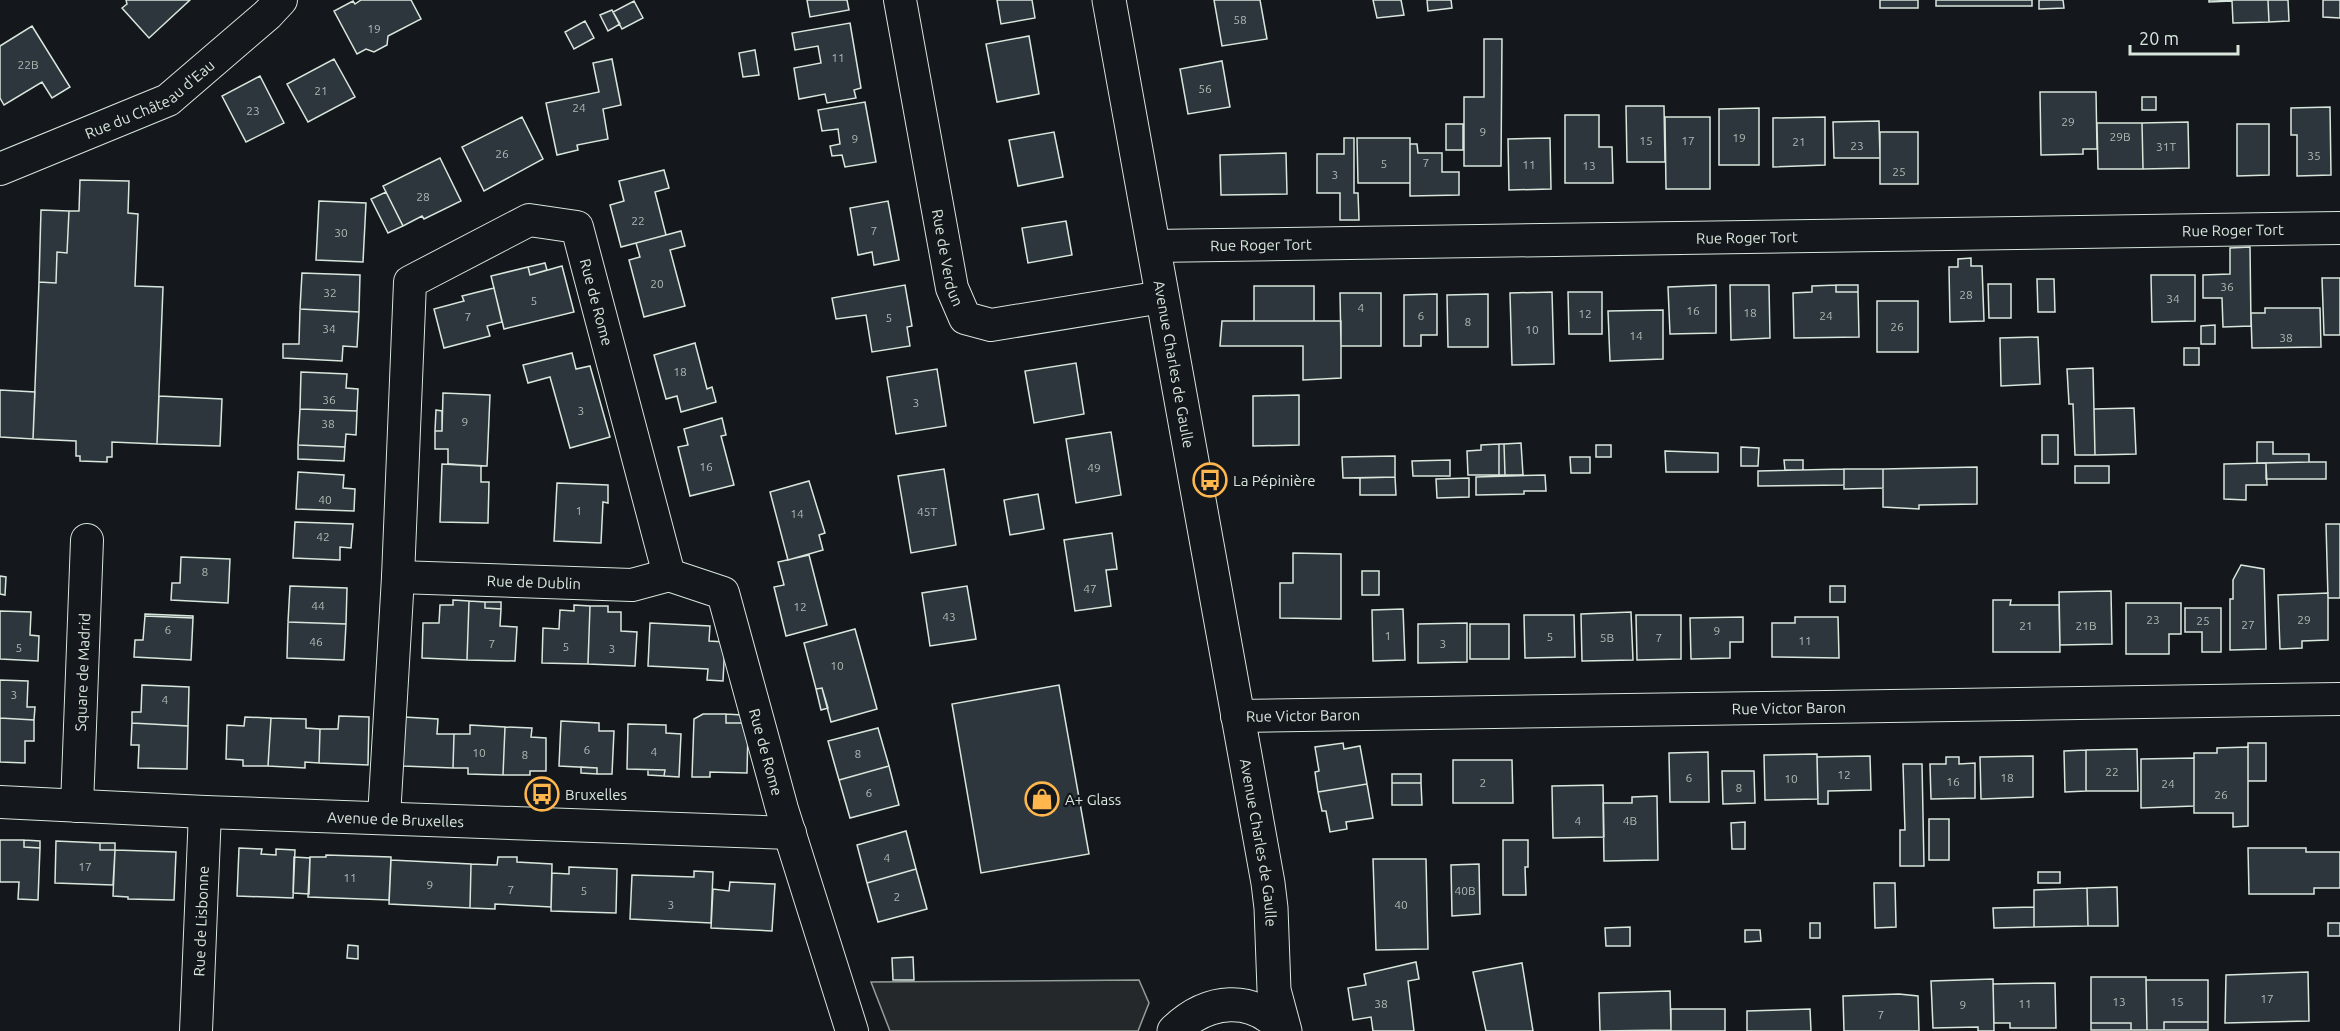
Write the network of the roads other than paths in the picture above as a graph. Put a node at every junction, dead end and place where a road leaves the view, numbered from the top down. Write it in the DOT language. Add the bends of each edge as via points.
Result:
graph roads {
  1 [pos="280,0"];
  2 [pos="900,0"];
  3 [pos="1109,0"];
  4 [pos="0,169"];
  5 [pos="2340,228"];
  6 [pos="1153,246"];
  7 [pos="1162,297"];
  8 [pos="87,540"];
  9 [pos="669,575"];
  10 [pos="398,577"];
  11 [pos="2340,699"];
  12 [pos="1237,716"];
  13 [pos="0,802"];
  14 [pos="77,806"];
  15 [pos="205,812"];
  16 [pos="384,817"];
  17 [pos="790,833"];
  18 [pos="1272,942"];
  19 [pos="1204,1009"];
  20 [pos="851,1030"];
  21 [pos="196,1031"];
  22 [pos="1174,1031"];
  23 [pos="1285,1031"];
  1 -- 4 [label="street, Rue du Château d'Eau" via="168,100"];
  2 -- 7 [label="street, Rue de Verdun" via="952,288 965,318 991,325"];
  3 -- 6 [label="street, Avenue Charles de Gaulle"];
  5 -- 6 [label="street, Rue Roger Tort"];
  6 -- 7 [label="street, Avenue Charles de Gaulle"];
  7 -- 12 [label="street, Avenue Charles de Gaulle"];
  8 -- 14 [label="street, Square de Madrid"];
  9 -- 10 [label="street, Rue de Dublin" via="632,585"];
  9 -- 10 [label="street, Rue de Rome" via="577,227 529,220 410,282"];
  9 -- 17 [label="street, Rue de Rome" via="723,593"];
  10 -- 16 [label="street, Rue de Rome"];
  11 -- 12 [label="street, Rue Victor Baron"];
  12 -- 18 [label="street, Avenue Charles de Gaulle" via="1268,884"];
  13 -- 14 [label="street, Avenue de Bruxelles"];
  14 -- 15 [label="street, Avenue de Bruxelles"];
  15 -- 16 [label="street, Avenue de Bruxelles"];
  15 -- 21 [label="street, Rue de Lisbonne"];
  16 -- 17 [label="street, Avenue de Bruxelles"];
  17 -- 20 [label="street, Rue de Rome"];
  18 -- 19 [label="street, Avenue Charles de Gaulle" via="1245,984"];
  18 -- 23 [label="street, Avenue Charles de Gaulle" via="1274,990"];
  19 -- 22 [label="street, Avenue Charles de Gaulle"];
  19 -- 23 [label="street" via="1241,1005 1259,1011"];
}
